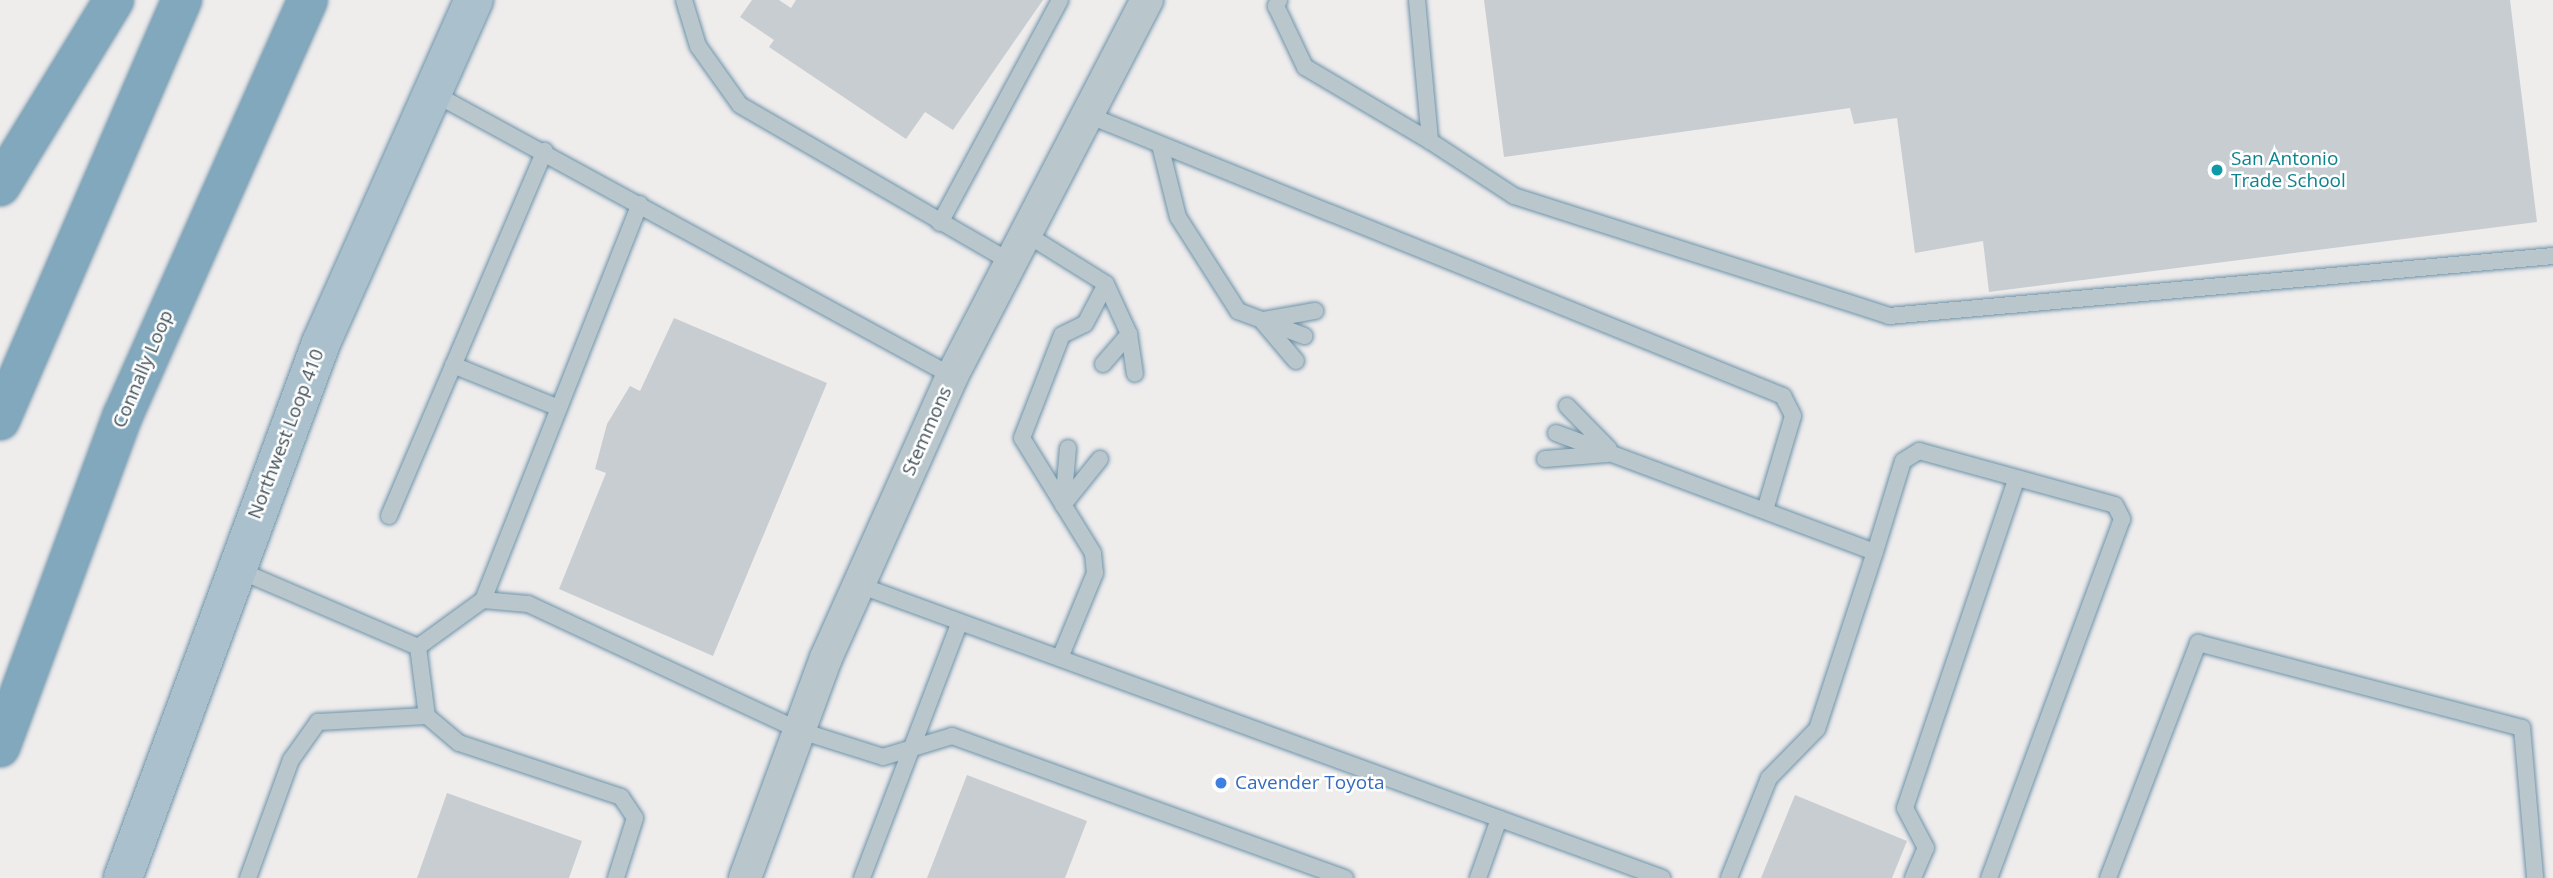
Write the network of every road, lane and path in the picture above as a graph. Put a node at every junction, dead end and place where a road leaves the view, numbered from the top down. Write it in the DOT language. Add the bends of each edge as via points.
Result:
graph roads {
  1 [pos="114,0"];
  2 [pos="182,0"];
  3 [pos="307,0"];
  4 [pos="474,0"];
  5 [pos="684,0"];
  6 [pos="1060,0"];
  7 [pos="1147,0"];
  8 [pos="1279,0"];
  9 [pos="1416,0"];
  10 [pos="431,92"];
  11 [pos="1087,115"];
  12 [pos="1430,141"];
  13 [pos="1160,145"];
  14 [pos="545,150"];
  15 [pos="0,186"];
  16 [pos="640,204"];
  17 [pos="940,223"];
  18 [pos="1026,234"];
  19 [pos="2553,256"];
  20 [pos="1011,262"];
  21 [pos="1106,284"];
  22 [pos="1315,311"];
  23 [pos="1261,320"];
  24 [pos="1129,334"];
  25 [pos="1304,336"];
  26 [pos="1296,360"];
  27 [pos="1103,364"];
  28 [pos="453,365"];
  29 [pos="1135,374"];
  30 [pos="951,376"];
  31 [pos="1567,406"];
  32 [pos="559,408"];
  33 [pos="0,420"];
  34 [pos="1556,433"];
  35 [pos="1068,448"];
  36 [pos="1613,453"];
  37 [pos="1100,459"];
  38 [pos="1545,459"];
  39 [pos="2017,478"];
  40 [pos="1063,505"];
  41 [pos="1765,510"];
  42 [pos="389,516"];
  43 [pos="1875,552"];
  44 [pos="236,569"];
  45 [pos="859,584"];
  46 [pos="483,600"];
  47 [pos="960,622"];
  48 [pos="418,648"];
  49 [pos="1060,658"];
  50 [pos="427,716"];
  51 [pos="797,730"];
  52 [pos="0,747"];
  53 [pos="912,748"];
  54 [pos="1499,819"];
  55 [pos="123,878"];
  56 [pos="248,878"];
  57 [pos="616,878"];
  58 [pos="745,878"];
  59 [pos="862,878"];
  60 [pos="1345,878"];
  61 [pos="1478,878"];
  62 [pos="1662,878"];
  63 [pos="1729,878"];
  64 [pos="1913,878"];
  65 [pos="1989,878"];
  66 [pos="2108,878"];
  67 [pos="2535,878"];
  1 -- 15 [label="highway"];
  2 -- 33 [label="highway"];
  3 -- 52 [label="highway, Connally Loop" via="128,402"];
  4 -- 10 [label="main road, Northwest Loop 410"];
  5 -- 17 [label="lane" via="698,46 740,105"];
  6 -- 17 [label="lane"];
  7 -- 11 [label="street, Stemmons"];
  8 -- 12 [label="lane" via="1276,6 1306,67"];
  9 -- 12 [label="lane"];
  10 -- 14 [label="lane"];
  10 -- 44 [label="main road, Northwest Loop 410" via="321,343"];
  11 -- 13 [label="lane"];
  11 -- 18 [label="street, Stemmons"];
  12 -- 19 [label="lane" via="1514,196 1889,316"];
  13 -- 23 [label="lane" via="1178,217 1238,311"];
  13 -- 41 [label="lane" via="1783,396 1793,416"];
  14 -- 16 [label="lane"];
  14 -- 28 [label="lane"];
  16 -- 30 [label="lane"];
  16 -- 32 [label="lane"];
  17 -- 20 [label="lane"];
  18 -- 20 [label="street, Stemmons"];
  18 -- 21 [label="lane"];
  20 -- 30 [label="street, Stemmons"];
  21 -- 24 [label="lane"];
  21 -- 40 [label="lane" via="1085,324 1062,335 1022,439"];
  22 -- 23 [label="lane"];
  23 -- 25 [label="lane"];
  23 -- 26 [label="lane"];
  24 -- 27 [label="lane"];
  24 -- 29 [label="lane"];
  28 -- 32 [label="lane"];
  28 -- 42 [label="lane"];
  30 -- 45 [label="street, Stemmons"];
  31 -- 36 [label="lane"];
  32 -- 46 [label="lane"];
  34 -- 36 [label="lane"];
  35 -- 40 [label="lane"];
  36 -- 38 [label="lane"];
  36 -- 41 [label="lane"];
  37 -- 40 [label="lane"];
  39 -- 43 [label="lane" via="1919,451 1903,461"];
  39 -- 64 [label="lane" via="1905,808 1926,848"];
  39 -- 65 [label="lane" via="2115,505 2122,519"];
  40 -- 49 [label="lane" via="1093,552 1095,573"];
  41 -- 43 [label="lane"];
  43 -- 63 [label="lane" via="1817,729 1769,778"];
  44 -- 48 [label="lane"];
  44 -- 55 [label="main road, Northwest Loop 410"];
  45 -- 47 [label="lane"];
  45 -- 51 [label="street, Stemmons"];
  46 -- 48 [label="lane"];
  46 -- 51 [label="lane" via="528,604"];
  47 -- 49 [label="lane"];
  47 -- 53 [label="lane"];
  48 -- 50 [label="lane"];
  49 -- 54 [label="lane"];
  50 -- 56 [label="lane" via="318,722 291,760"];
  50 -- 57 [label="lane" via="459,743 621,797 635,818"];
  51 -- 53 [label="lane" via="883,757"];
  51 -- 58 [label="street, Stemmons"];
  53 -- 59 [label="lane"];
  53 -- 60 [label="lane" via="952,736"];
  54 -- 61 [label="lane"];
  54 -- 62 [label="lane"];
  66 -- 67 [label="lane" via="2198,643 2522,728"];
}
